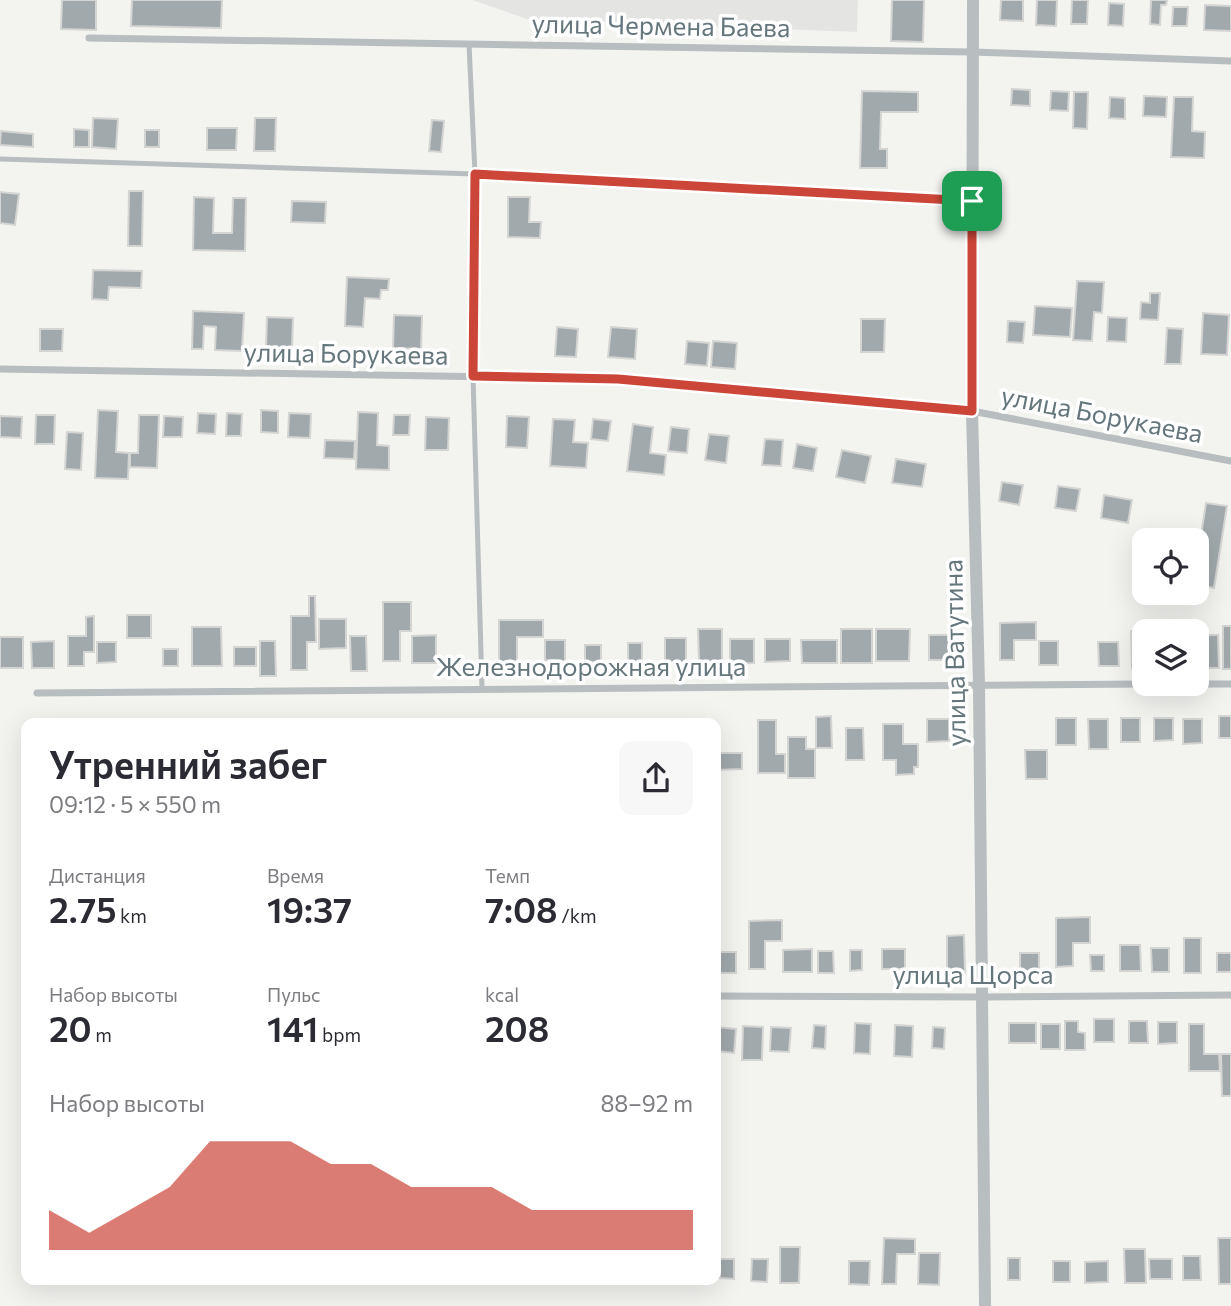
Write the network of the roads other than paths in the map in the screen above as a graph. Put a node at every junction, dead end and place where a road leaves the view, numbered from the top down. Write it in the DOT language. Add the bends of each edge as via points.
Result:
graph roads {
  1 [pos="973,0"];
  2 [pos="89,38"];
  3 [pos="469,44"];
  4 [pos="972,52"];
  5 [pos="1231,61"];
  6 [pos="0,159"];
  7 [pos="475,174"];
  8 [pos="972,201"];
  9 [pos="0,369"];
  10 [pos="473,376"];
  11 [pos="972,411"];
  12 [pos="1231,461"];
  13 [pos="1132,684"];
  14 [pos="1209,684"];
  15 [pos="1231,684"];
  16 [pos="979,685"];
  17 [pos="482,689"];
  18 [pos="37,693"];
  19 [pos="1231,995"];
  20 [pos="721,996"];
  21 [pos="982,997"];
  22 [pos="985,1306"];
  1 -- 4 [label="street, улица Ватутина"];
  2 -- 3 [label="street, улица Чермена Баева"];
  3 -- 4 [label="street, улица Чермена Баева"];
  3 -- 7 [label="lane"];
  4 -- 5 [label="street, улица Чермена Баева"];
  4 -- 8 [label="street, улица Ватутина"];
  6 -- 7 [label="lane"];
  7 -- 8 [label="lane"];
  7 -- 10 [label="lane"];
  8 -- 11 [label="street, улица Ватутина"];
  9 -- 10 [label="street, улица Борукаева"];
  10 -- 11 [label="street, улица Борукаева" via="618,379"];
  10 -- 17 [label="lane"];
  11 -- 12 [label="street, улица Борукаева"];
  11 -- 16 [label="street, улица Ватутина"];
  13 -- 16 [label="street, Железнодорожная улица"];
  14 -- 15 [label="street"];
  16 -- 17 [label="street, Железнодорожная улица"];
  16 -- 21 [label="street, улица Ватутина"];
  17 -- 18 [label="street, Железнодорожная улица"];
  19 -- 21 [label="street, улица Щорса"];
  20 -- 21 [label="street, улица Щорса"];
  21 -- 22 [label="street, улица Ватутина"];
}
